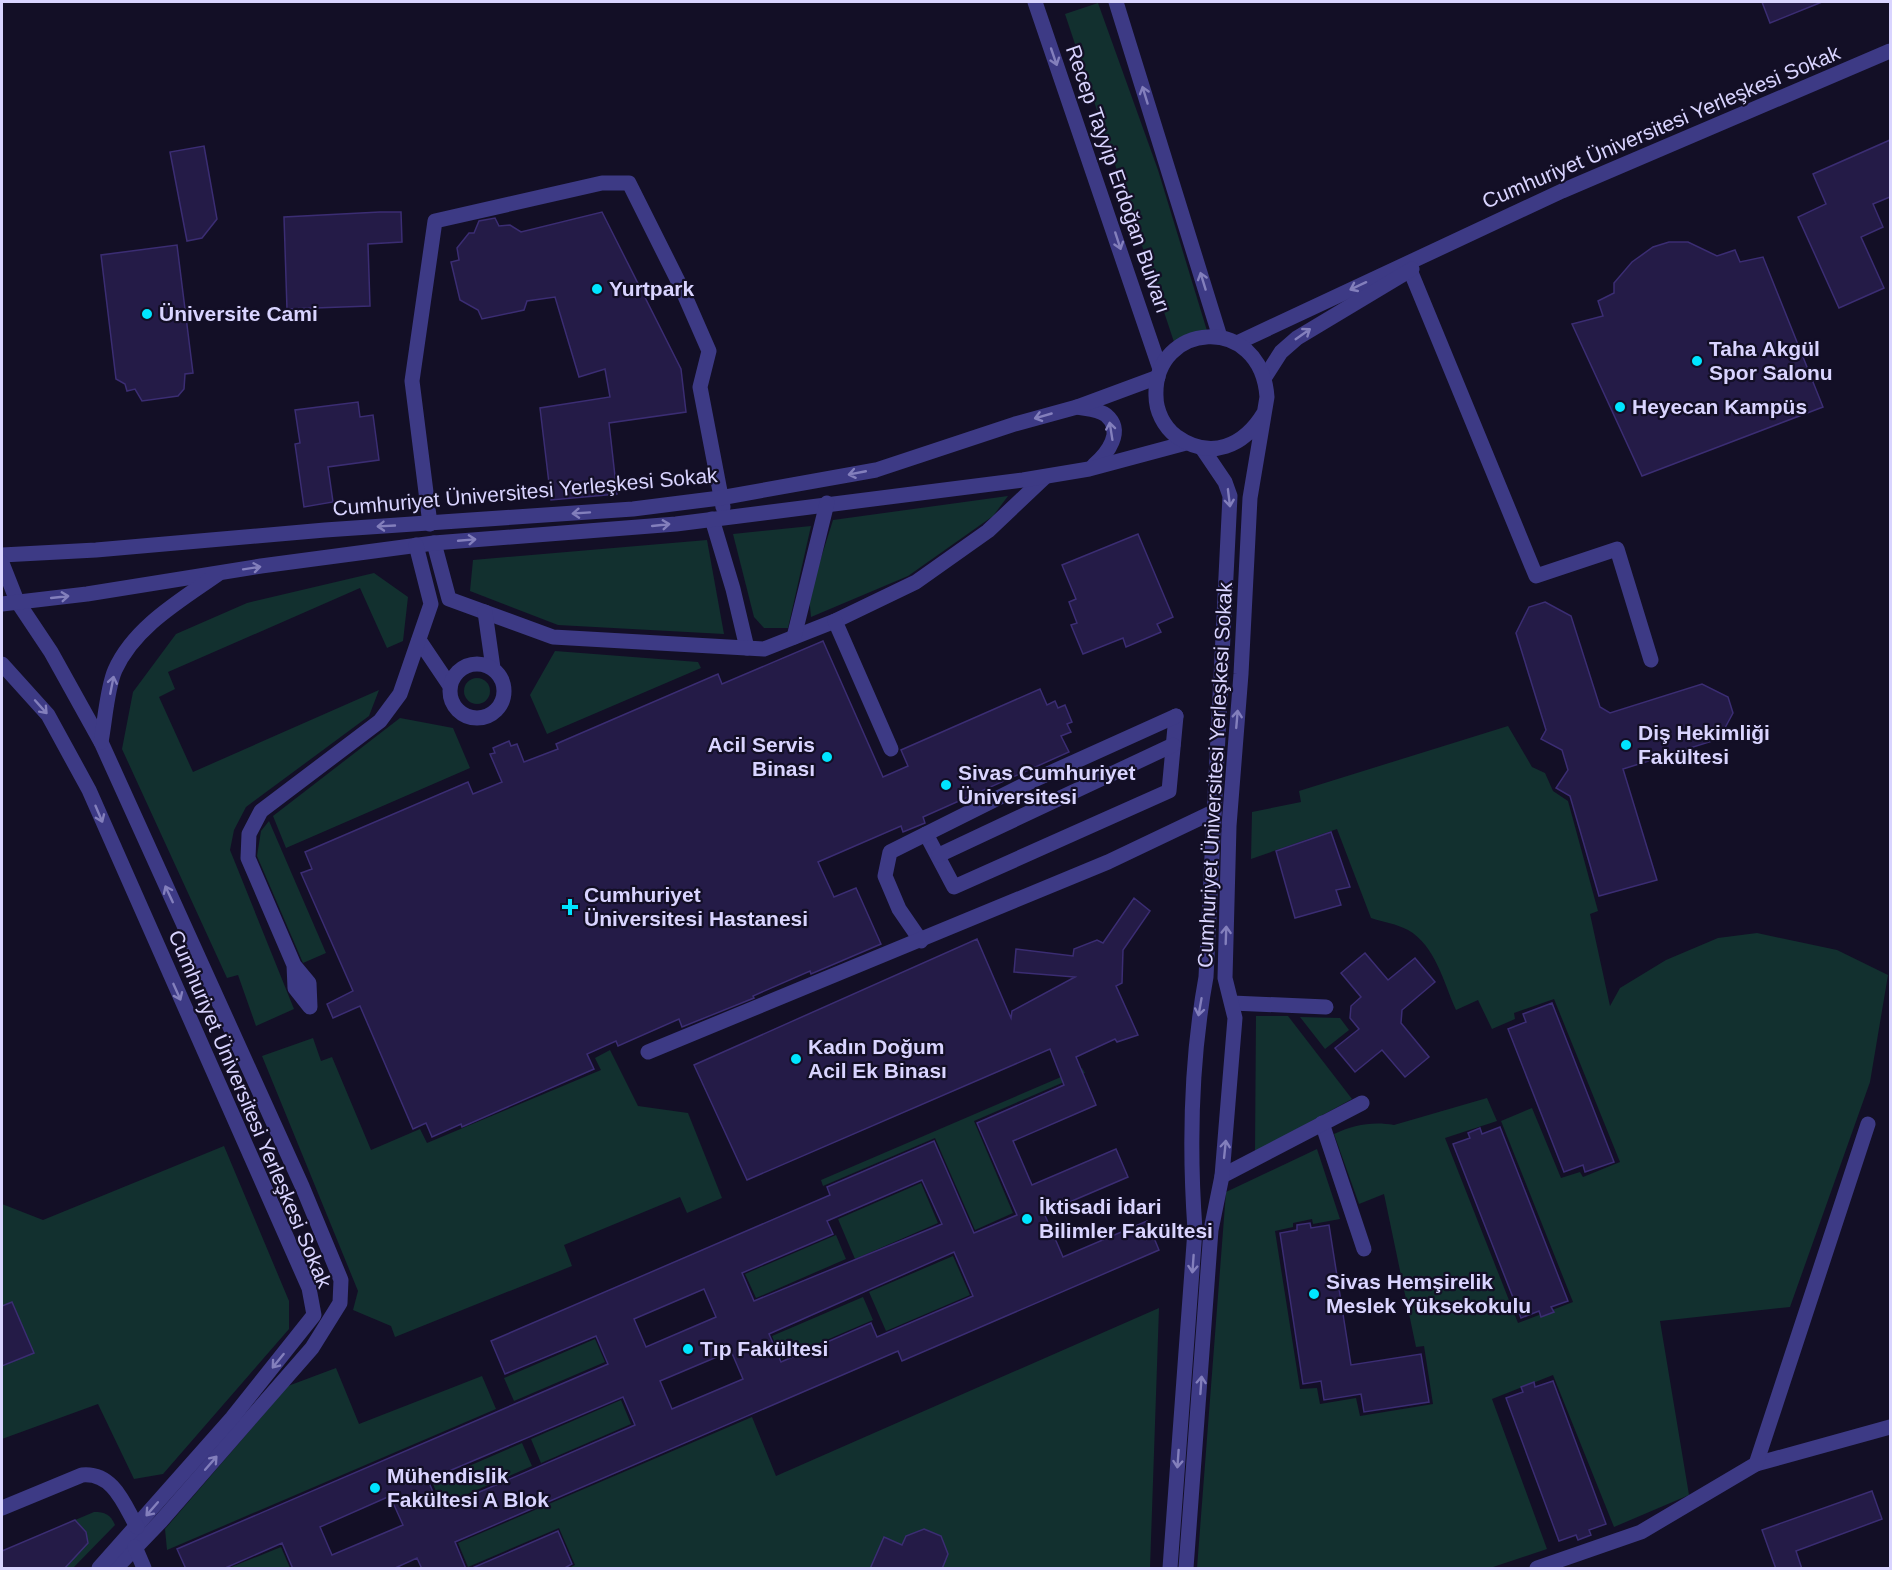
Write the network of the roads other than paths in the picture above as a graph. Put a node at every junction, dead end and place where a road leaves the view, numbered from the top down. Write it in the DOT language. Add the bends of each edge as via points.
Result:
graph roads {
  1 [pos="1035,2"];
  2 [pos="1116,2"];
  3 [pos="1890,51"];
  4 [pos="1449,244"];
  5 [pos="1410,270"];
  6 [pos="1220,337"];
  7 [pos="1237,343"];
  8 [pos="1159,373"];
  9 [pos="1265,377"];
  10 [pos="1077,407"];
  11 [pos="1264,412"];
  12 [pos="1186,442"];
  13 [pos="1202,448"];
  14 [pos="1089,469"];
  15 [pos="1044,477"];
  16 [pos="720,498"];
  17 [pos="826,503"];
  18 [pos="719,519"];
  19 [pos="430,524"];
  20 [pos="434,543"];
  21 [pos="416,545"];
  22 [pos="2,555"];
  23 [pos="2,562"];
  24 [pos="221,572"];
  25 [pos="9,602"];
  26 [pos="485,612"];
  27 [pos="835,621"];
  28 [pos="794,637"];
  29 [pos="419,640"];
  30 [pos="747,648"];
  31 [pos="1651,660"];
  32 [pos="2,664"];
  33 [pos="493,668"];
  34 [pos="450,686"];
  35 [pos="101,742"];
  36 [pos="1173,746"];
  37 [pos="891,749"];
  38 [pos="1213,812"];
  39 [pos="926,834"];
  40 [pos="939,855"];
  41 [pos="921,941"];
  42 [pos="294,965"];
  43 [pos="1232,1003"];
  44 [pos="1326,1007"];
  45 [pos="648,1052"];
  46 [pos="1362,1103"];
  47 [pos="1322,1123"];
  48 [pos="1868,1124"];
  49 [pos="1222,1176"];
  50 [pos="1364,1249"];
  51 [pos="1890,1427"];
  52 [pos="1756,1464"];
  53 [pos="2,1508"];
  54 [pos="136,1527"];
  55 [pos="135,1548"];
  56 [pos="99,1569"];
  57 [pos="116,1569"];
  58 [pos="144,1569"];
  59 [pos="1170,1569"];
  60 [pos="1186,1569"];
  61 [pos="1537,1569"];
  1 -- 8 [label="street, Recep Tayyip Erdoğan Bulvarı, one-way"];
  6 -- 2 [label="street, one-way"];
  3 -- 4 [label="street, Cumhuriyet Üniversitesi Yerleşkesi Sokak" via="1562,190"];
  4 -- 5 [label="street, Cumhuriyet Üniversitesi Yerleşkesi Sokak"];
  4 -- 7 [label="street, Cumhuriyet Üniversitesi Yerleşkesi Sokak, one-way"];
  9 -- 5 [label="street, Cumhuriyet Üniversitesi Yerleşkesi Sokak, one-way" via="1281,352 1297,338"];
  5 -- 31 [label="street" via="1536,576 1617,549"];
  6 -- 7 [label="street, Cumhuriyet Üniversitesi Yerleşkesi Sokak"];
  6 -- 8 [label="street, Cumhuriyet Üniversitesi Yerleşkesi Sokak" via="1202,337 1185,343 1170,354"];
  7 -- 9 [label="street, Cumhuriyet Üniversitesi Yerleşkesi Sokak" via="1250,352"];
  8 -- 10 [label="street, Cumhuriyet Üniversitesi Yerleşkesi Sokak"];
  8 -- 12 [label="street" via="1156,403 1162,419"];
  9 -- 11 [label="street, Cumhuriyet Üniversitesi Yerleşkesi Sokak"];
  14 -- 10 [label="street, one-way" via="1108,454 1114,440 1113,427 1107,416"];
  10 -- 16 [label="street, Cumhuriyet Üniversitesi Yerleşkesi Sokak, one-way" via="876,470"];
  11 -- 13 [label="street" via="1254,429 1239,441 1221,448"];
  43 -- 11 [label="street, Cumhuriyet Üniversitesi Yerleşkesi Sokak, one-way" via="1225,978 1230,812 1250,498"];
  12 -- 13 [label="street"];
  12 -- 14 [label="street, Cumhuriyet Üniversitesi Yerleşkesi Sokak"];
  13 -- 38 [label="street, Cumhuriyet Üniversitesi Yerleşkesi Sokak, one-way" via="1230,496"];
  14 -- 15 [label="street, Cumhuriyet Üniversitesi Yerleşkesi Sokak"];
  15 -- 17 [label="street, Cumhuriyet Üniversitesi Yerleşkesi Sokak"];
  15 -- 27 [label="street" via="988,531 916,582"];
  16 -- 18 [label="street"];
  16 -- 19 [label="street, Cumhuriyet Üniversitesi Yerleşkesi Sokak, one-way" via="633,509"];
  16 -- 19 [label="street" via="700,387 709,351 629,183 602,183 435,221 412,381"];
  17 -- 18 [label="street, Cumhuriyet Üniversitesi Yerleşkesi Sokak"];
  17 -- 28 [label="street"];
  20 -- 18 [label="street, Cumhuriyet Üniversitesi Yerleşkesi Sokak, one-way"];
  18 -- 30 [label="street"];
  19 -- 22 [label="street, Cumhuriyet Üniversitesi Yerleşkesi Sokak, one-way"];
  20 -- 21 [label="street, Cumhuriyet Üniversitesi Yerleşkesi Sokak"];
  20 -- 26 [label="street" via="449,599"];
  24 -- 21 [label="street, Cumhuriyet Üniversitesi Yerleşkesi Sokak, one-way"];
  21 -- 29 [label="street" via="431,604"];
  23 -- 25 [label="street, Cumhuriyet Üniversitesi Yerleşkesi Sokak"];
  25 -- 24 [label="street, Cumhuriyet Üniversitesi Yerleşkesi Sokak, one-way" via="87,594"];
  35 -- 24 [label="street, Cumhuriyet Üniversitesi Yerleşkesi Sokak, one-way" via="114,670 135,640 168,608"];
  25 -- 35 [label="street, Cumhuriyet Üniversitesi Yerleşkesi Sokak" via="51,652"];
  26 -- 30 [label="street" via="553,637"];
  26 -- 33 [label="street"];
  27 -- 28 [label="street"];
  27 -- 37 [label="street"];
  28 -- 30 [label="street" via="764,649"];
  29 -- 34 [label="street"];
  29 -- 42 [label="street" via="400,694 380,721 261,811 252,825 248,858"];
  32 -- 54 [label="street, Cumhuriyet Üniversitesi Yerleşkesi Sokak, one-way" via="48,715 89,790 309,1288 314,1315 232,1418"];
  33 -- 34 [label="street" via="470,664 457,673"];
  33 -- 34 [label="street" via="502,680 504,695 498,709 484,717 469,717 456,708"];
  55 -- 35 [label="street, Cumhuriyet Üniversitesi Yerleşkesi Sokak, one-way" via="312,1348 340,1303 341,1280"];
  36 -- 39 [label="street" via="1176,716"];
  36 -- 40 [label="street"];
  36 -- 40 [label="street" via="1168,791 954,887"];
  38 -- 41 [label="street" via="1108,862"];
  38 -- 59 [label="street, Cumhuriyet Üniversitesi Yerleşkesi Sokak, one-way" via="1206,977 1197,1024 1191,1176 1195,1230"];
  39 -- 40 [label="street"];
  39 -- 41 [label="street" via="890,852 885,876 899,909"];
  41 -- 45 [label="street"];
  43 -- 44 [label="street"];
  49 -- 43 [label="street, Cumhuriyet Üniversitesi Yerleşkesi Sokak, one-way" via="1235,1018"];
  46 -- 47 [label="street"];
  47 -- 49 [label="street"];
  47 -- 50 [label="street"];
  48 -- 52 [label="street"];
  60 -- 49 [label="street, Cumhuriyet Üniversitesi Yerleşkesi Sokak, one-way" via="1211,1230"];
  51 -- 52 [label="street"];
  52 -- 61 [label="street" via="1641,1533"];
  53 -- 54 [label="street" via="92,1474 118,1492"];
  54 -- 56 [label="street, Cumhuriyet Üniversitesi Yerleşkesi Sokak"];
  55 -- 57 [label="street, Cumhuriyet Üniversitesi Yerleşkesi Sokak"];
  55 -- 58 [label="street"];
}
